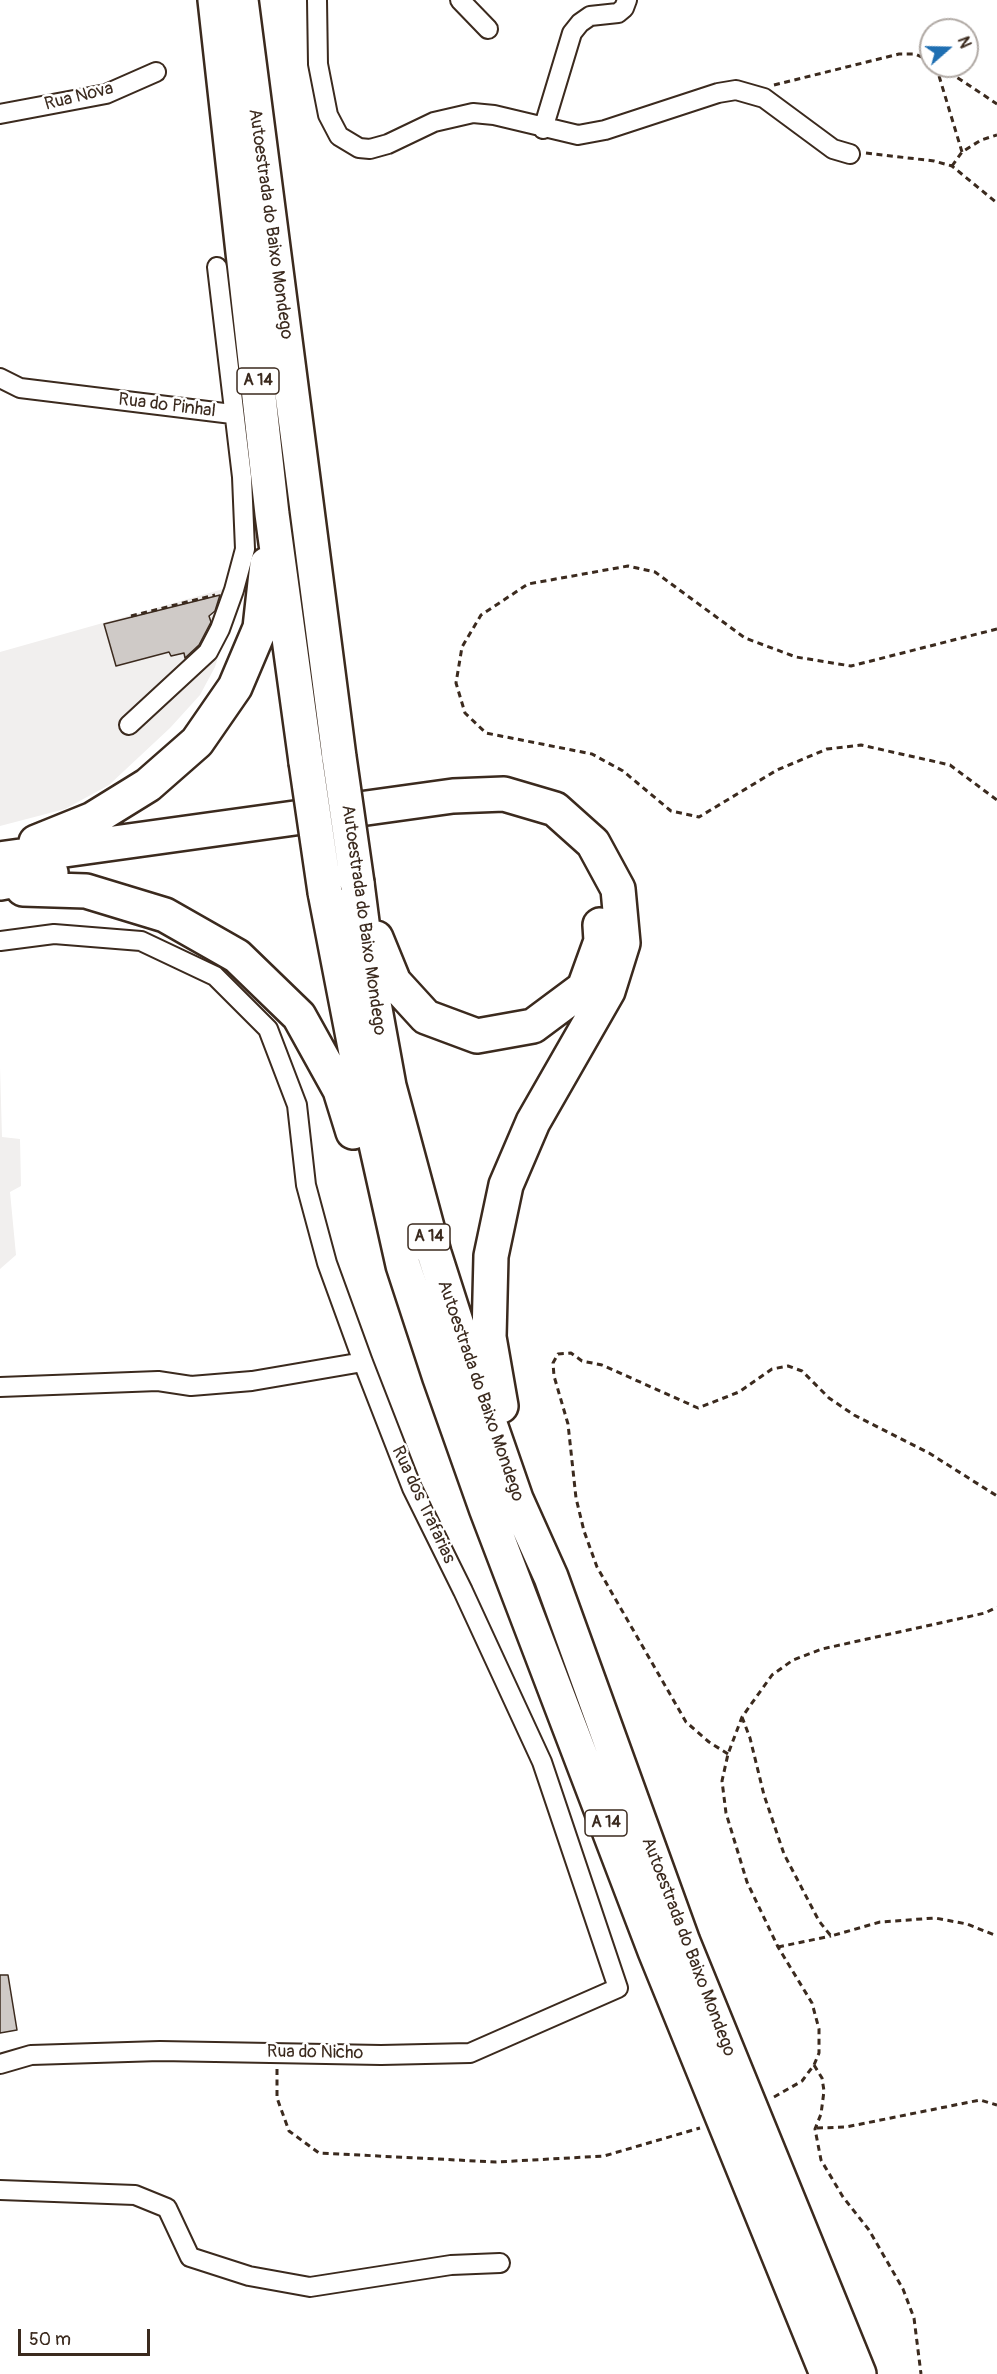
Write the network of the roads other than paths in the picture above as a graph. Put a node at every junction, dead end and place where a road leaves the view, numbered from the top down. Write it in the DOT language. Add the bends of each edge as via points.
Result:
graph roads {
  1 [pos="215,0"];
  2 [pos="241,0"];
  3 [pos="317,0"];
  4 [pos="460,0"];
  5 [pos="627,0"];
  6 [pos="488,29"];
  7 [pos="156,72"];
  8 [pos="0,114"];
  9 [pos="543,129"];
  10 [pos="850,154"];
  11 [pos="217,267"];
  12 [pos="0,378"];
  13 [pos="232,414"];
  14 [pos="272,514"];
  15 [pos="129,725"];
  16 [pos="0,851"];
  17 [pos="0,859"];
  18 [pos="0,883"];
  19 [pos="357,883"];
  20 [pos="0,888"];
  21 [pos="0,942"];
  22 [pos="404,1264"];
  23 [pos="363,1362"];
  24 [pos="0,1387"];
  25 [pos="551,1577"];
  26 [pos="618,1988"];
  27 [pos="0,2064"];
  28 [pos="0,2190"];
  29 [pos="500,2263"];
  30 [pos="827,2374"];
  31 [pos="859,2374"];
  1 -- 14 [label="highway, Autoestrada do Baixo Mondego / A 14"];
  2 -- 19 [label="highway, Autoestrada do Baixo Mondego / A 14, bridge"];
  3 -- 9 [label="street" via="320,86 334,127 350,144 369,149 434,122 473,113"];
  4 -- 6 [label="street"];
  5 -- 9 [label="street" via="618,13 590,16 572,33"];
  7 -- 8 [label="street, Rua Nova" via="106,94"];
  9 -- 10 [label="street" via="578,135 605,130 736,90 775,105 833,149"];
  11 -- 13 [label="street"];
  12 -- 13 [label="street, Rua do Pinhal" via="20,388"];
  13 -- 15 [label="street, Rua do Pinhal" via="242,477 245,549 234,590 208,652"];
  14 -- 16 [label="highway" via="260,628 235,687 197,742 148,785 93,819 33,843"];
  14 -- 22 [label="highway, Autoestrada do Baixo Mondego / A 14, bridge" via="325,892 359,1068"];
  17 -- 25 [label="highway" via="453,796 504,794 555,809 593,843 618,889 622,943 609,991 533,1122 510,1175 491,1256 489,1337 501,1407"];
  18 -- 19 [label="highway" via="454,814 501,816 540,827 575,855 596,893 601,941 584,988 533,1026 477,1036 426,1017 394,982"];
  19 -- 25 [label="highway, Autoestrada do Baixo Mondego / A 14" via="389,1086 434,1253 516,1498"];
  20 -- 22 [label="highway" via="86,891 165,915 237,956 299,1016 340,1090 364,1167"];
  21 -- 23 [label="street, Rua dos Trafarias" via="54,934 141,941 215,976 268,1029 297,1105 306,1185 327,1263"];
  22 -- 30 [label="highway, Autoestrada do Baixo Mondego / A 14" via="486,1508 651,1940"];
  23 -- 24 [label="street" via="252,1381 191,1386 158,1381"];
  23 -- 26 [label="street, Rua dos Trafarias" via="412,1488 542,1762"];
  25 -- 31 [label="highway, Autoestrada do Baixo Mondego / A 14" via="683,1942"];
  26 -- 27 [label="street, Rua do Nicho" via="470,2053 160,2051 31,2055"];
  28 -- 29 [label="street" via="135,2194 168,2208 190,2257 249,2276 310,2287 451,2265"];
}
